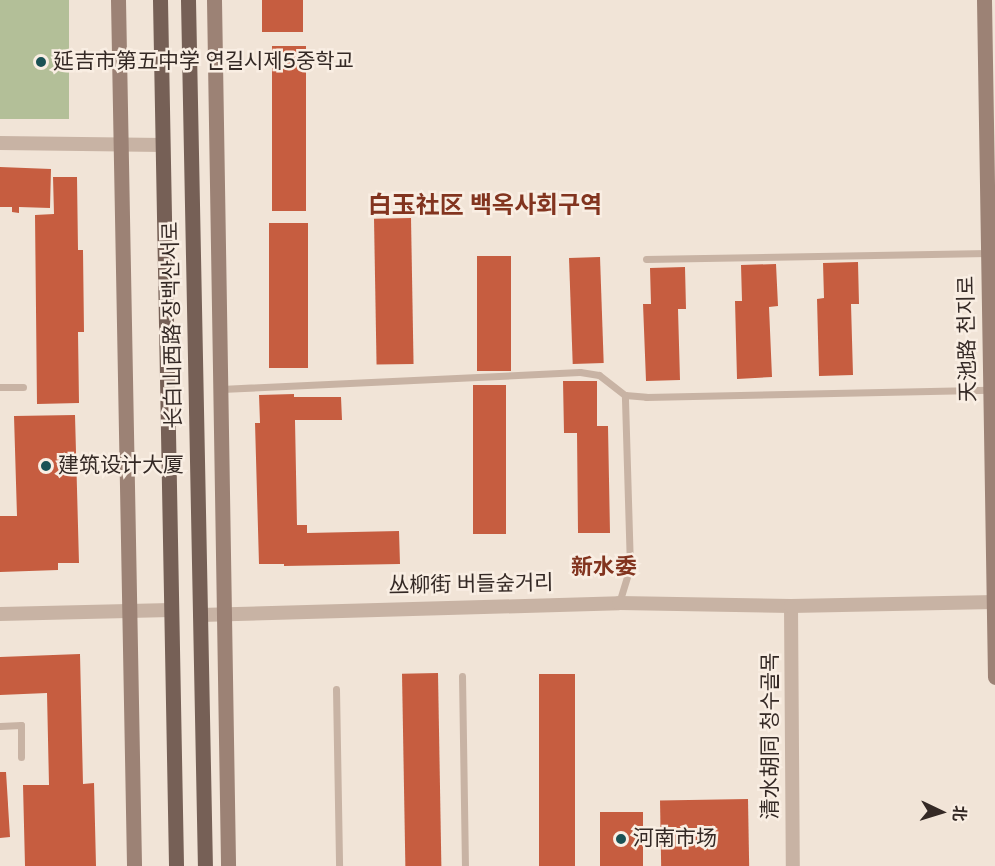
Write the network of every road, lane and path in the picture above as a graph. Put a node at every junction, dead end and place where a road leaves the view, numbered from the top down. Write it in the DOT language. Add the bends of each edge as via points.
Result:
graph roads {
  1 [pos="118,0"];
  2 [pos="160,0"];
  3 [pos="188,0"];
  4 [pos="214,0"];
  5 [pos="984,0"];
  6 [pos="991,126"];
  7 [pos="0,143"];
  8 [pos="120,144"];
  9 [pos="163,145"];
  10 [pos="988,253"];
  11 [pos="646,259"];
  12 [pos="0,387"];
  13 [pos="23,387"];
  14 [pos="221,389"];
  15 [pos="990,390"];
  16 [pos="625,395"];
  17 [pos="994,602"];
  18 [pos="619,603"];
  19 [pos="791,606"];
  20 [pos="129,610"];
  21 [pos="171,610"];
  22 [pos="222,613"];
  23 [pos="0,614"];
  24 [pos="200,615"];
  25 [pos="462,676"];
  26 [pos="995,677"];
  27 [pos="336,689"];
  28 [pos="0,726"];
  29 [pos="21,756"];
  30 [pos="134,866"];
  31 [pos="176,866"];
  32 [pos="205,866"];
  33 [pos="228,866"];
  34 [pos="339,866"];
  35 [pos="465,866"];
  36 [pos="792,866"];
  1 -- 8 [label="street"];
  2 -- 9 [label="main road, 长白山西路 장백산서로"];
  3 -- 24 [label="main road, 长白山西路 장백산서로"];
  4 -- 14 [label="street"];
  5 -- 6 [label="street, 天池路 천지로"];
  6 -- 10 [label="street, 天池路 천지로"];
  7 -- 8 [label="street"];
  8 -- 9 [label="street"];
  8 -- 20 [label="street"];
  9 -- 21 [label="main road, 长白山西路 장백산서로"];
  10 -- 11 [label="lane"];
  10 -- 15 [label="street, 天池路 천지로"];
  12 -- 13 [label="lane"];
  14 -- 16 [label="lane" via="580,372 599,375"];
  14 -- 22 [label="street"];
  15 -- 16 [label="lane"];
  15 -- 17 [label="street, 天池路 천지로"];
  16 -- 18 [label="lane" via="630,568"];
  17 -- 19 [label="street, 丛柳街 버들숲거리"];
  17 -- 26 [label="street, 天池路 천지로"];
  18 -- 19 [label="street, 丛柳街 버들숲거리"];
  18 -- 22 [label="street, 丛柳街 버들숲거리"];
  19 -- 36 [label="street, 清水胡同 청수골목"];
  20 -- 21 [label="street"];
  20 -- 23 [label="street"];
  20 -- 30 [label="street"];
  21 -- 31 [label="main road, 长白山西路 장백산서로"];
  22 -- 24 [label="street, 丛柳街 버들숲거리"];
  22 -- 33 [label="street"];
  24 -- 32 [label="main road, 长白山西路 장백산서로"];
  25 -- 35 [label="lane"];
  27 -- 34 [label="lane"];
  28 -- 29 [label="lane" via="21,725"];
}
